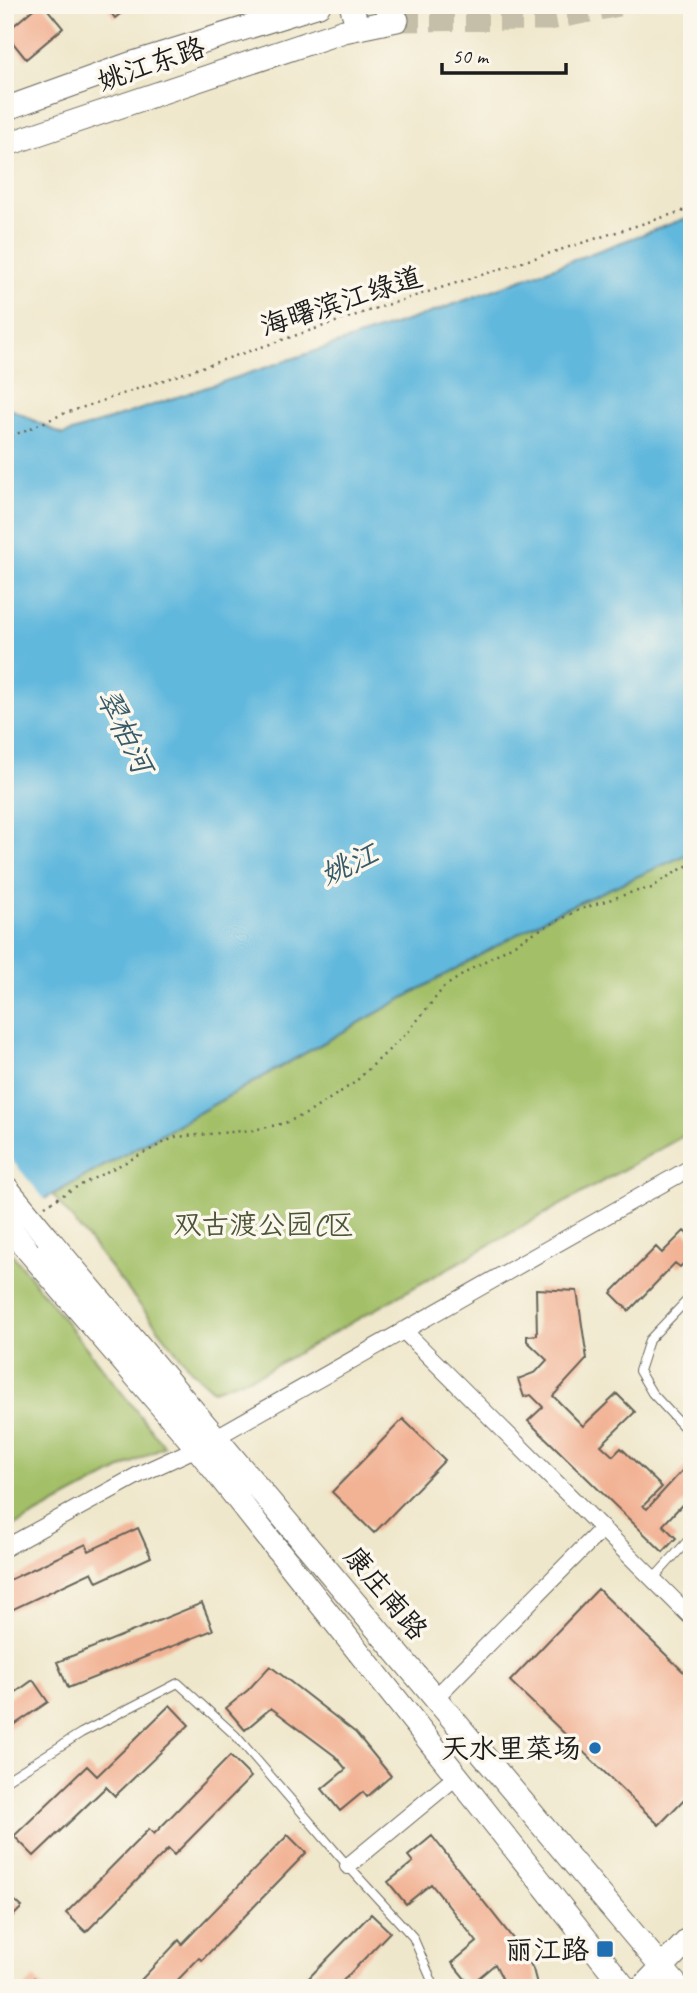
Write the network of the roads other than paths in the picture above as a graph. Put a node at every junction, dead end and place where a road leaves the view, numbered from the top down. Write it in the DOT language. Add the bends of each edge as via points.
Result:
graph roads {
  1 [pos="319,5"];
  2 [pos="332,5"];
  3 [pos="351,5"];
  4 [pos="397,20"];
  5 [pos="351,29"];
  6 [pos="5,109"];
  7 [pos="5,145"];
  8 [pos="692,1167"];
  9 [pos="5,1186"];
  10 [pos="5,1222"];
  11 [pos="692,1295"];
  12 [pos="403,1330"];
  13 [pos="692,1436"];
  14 [pos="206,1442"];
  15 [pos="602,1529"];
  16 [pos="692,1536"];
  17 [pos="5,1548"];
  18 [pos="653,1579"];
  19 [pos="692,1618"];
  20 [pos="435,1698"];
  21 [pos="457,1776"];
  22 [pos="5,1781"];
  23 [pos="348,1866"];
  24 [pos="692,1936"];
  25 [pos="663,1967"];
  26 [pos="692,1973"];
  27 [pos="435,1988"];
  28 [pos="625,1988"];
  29 [pos="642,1988"];
  30 [pos="680,1988"];
  1 -- 6 [label="main road, 姚江东路"];
  2 -- 5 [label="main road"];
  3 -- 5 [label="main road"];
  4 -- 5 [label="main road, 姚江东路"];
  5 -- 7 [label="main road, 姚江东路"];
  8 -- 12 [label="street"];
  9 -- 14 [label="main road, 康庄南路, bridge"];
  10 -- 14 [label="main road, 康庄南路, bridge"];
  11 -- 13 [label="lane" via="649,1340 639,1371 652,1393"];
  12 -- 14 [label="street"];
  12 -- 15 [label="street"];
  14 -- 17 [label="street"];
  14 -- 20 [label="main road, 康庄南路"];
  14 -- 21 [label="main road, 康庄南路"];
  15 -- 18 [label="street"];
  15 -- 20 [label="street"];
  16 -- 18 [label="lane"];
  18 -- 19 [label="street"];
  20 -- 25 [label="main road, 康庄南路"];
  21 -- 23 [label="street"];
  21 -- 28 [label="main road, 康庄南路"];
  22 -- 23 [label="lane" via="81,1733 178,1683 236,1737"];
  23 -- 27 [label="lane" via="413,1937"];
  24 -- 25 [label="main road"];
  25 -- 29 [label="main road"];
  25 -- 30 [label="main road, 康庄南路"];
  26 -- 30 [label="main road"];
}
